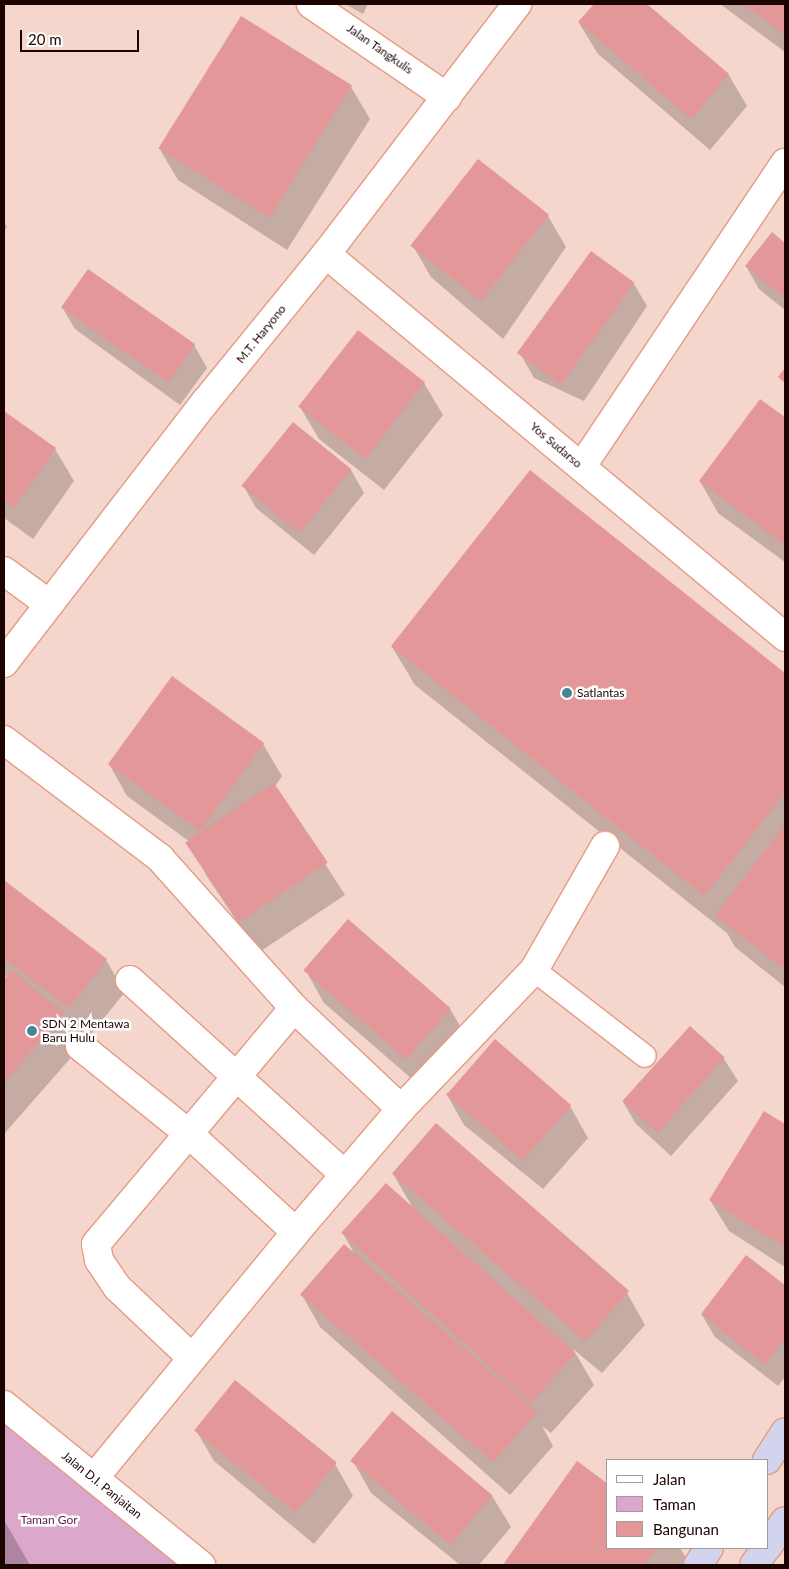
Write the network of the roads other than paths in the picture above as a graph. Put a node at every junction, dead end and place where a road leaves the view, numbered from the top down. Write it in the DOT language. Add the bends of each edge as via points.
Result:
graph roads {
  1 [pos="311,4"];
  2 [pos="517,4"];
  3 [pos="447,96"];
  4 [pos="785,163"];
  5 [pos="326,254"];
  6 [pos="582,466"];
  7 [pos="4,571"];
  8 [pos="49,604"];
  9 [pos="785,637"];
  10 [pos="4,663"];
  11 [pos="4,740"];
  12 [pos="604,846"];
  13 [pos="534,970"];
  14 [pos="130,980"];
  15 [pos="294,1008"];
  16 [pos="80,1046"];
  17 [pos="645,1056"];
  18 [pos="240,1076"];
  19 [pos="401,1109"];
  20 [pos="189,1134"];
  21 [pos="345,1175"];
  22 [pos="296,1232"];
  23 [pos="192,1358"];
  24 [pos="4,1405"];
  25 [pos="785,1432"];
  26 [pos="768,1459"];
  27 [pos="94,1478"];
  28 [pos="785,1521"];
  29 [pos="769,1544"];
  30 [pos="708,1549"];
  31 [pos="766,1549"];
  32 [pos="201,1565"];
  33 [pos="698,1565"];
  34 [pos="754,1565"];
  1 -- 3 [label="street, Jalan Tangkulis"];
  2 -- 3 [label="street, M.T. Haryono"];
  3 -- 5 [label="street, M.T. Haryono"];
  4 -- 6 [label="street"];
  5 -- 6 [label="street, Yos Sudarso"];
  5 -- 8 [label="street, M.T. Haryono"];
  6 -- 9 [label="street, Yos Sudarso"];
  7 -- 8 [label="street"];
  8 -- 10 [label="street, M.T. Haryono"];
  11 -- 15 [label="street" via="160,858"];
  12 -- 13 [label="street"];
  13 -- 17 [label="lane"];
  13 -- 19 [label="street"];
  14 -- 18 [label="street"];
  15 -- 18 [label="street"];
  15 -- 19 [label="street"];
  16 -- 20 [label="street"];
  18 -- 20 [label="street"];
  18 -- 21 [label="street"];
  19 -- 21 [label="street"];
  20 -- 22 [label="street"];
  20 -- 23 [label="street" via="96,1244 99,1260 118,1287"];
  21 -- 22 [label="street"];
  22 -- 23 [label="street"];
  23 -- 27 [label="street"];
  24 -- 27 [label="street, Jalan D.I. Panjaitan"];
  25 -- 26 [label="highway"];
  27 -- 32 [label="street, Jalan D.I. Panjaitan"];
  28 -- 29 [label="highway"];
  30 -- 33 [label="highway"];
  31 -- 34 [label="highway"];
}
